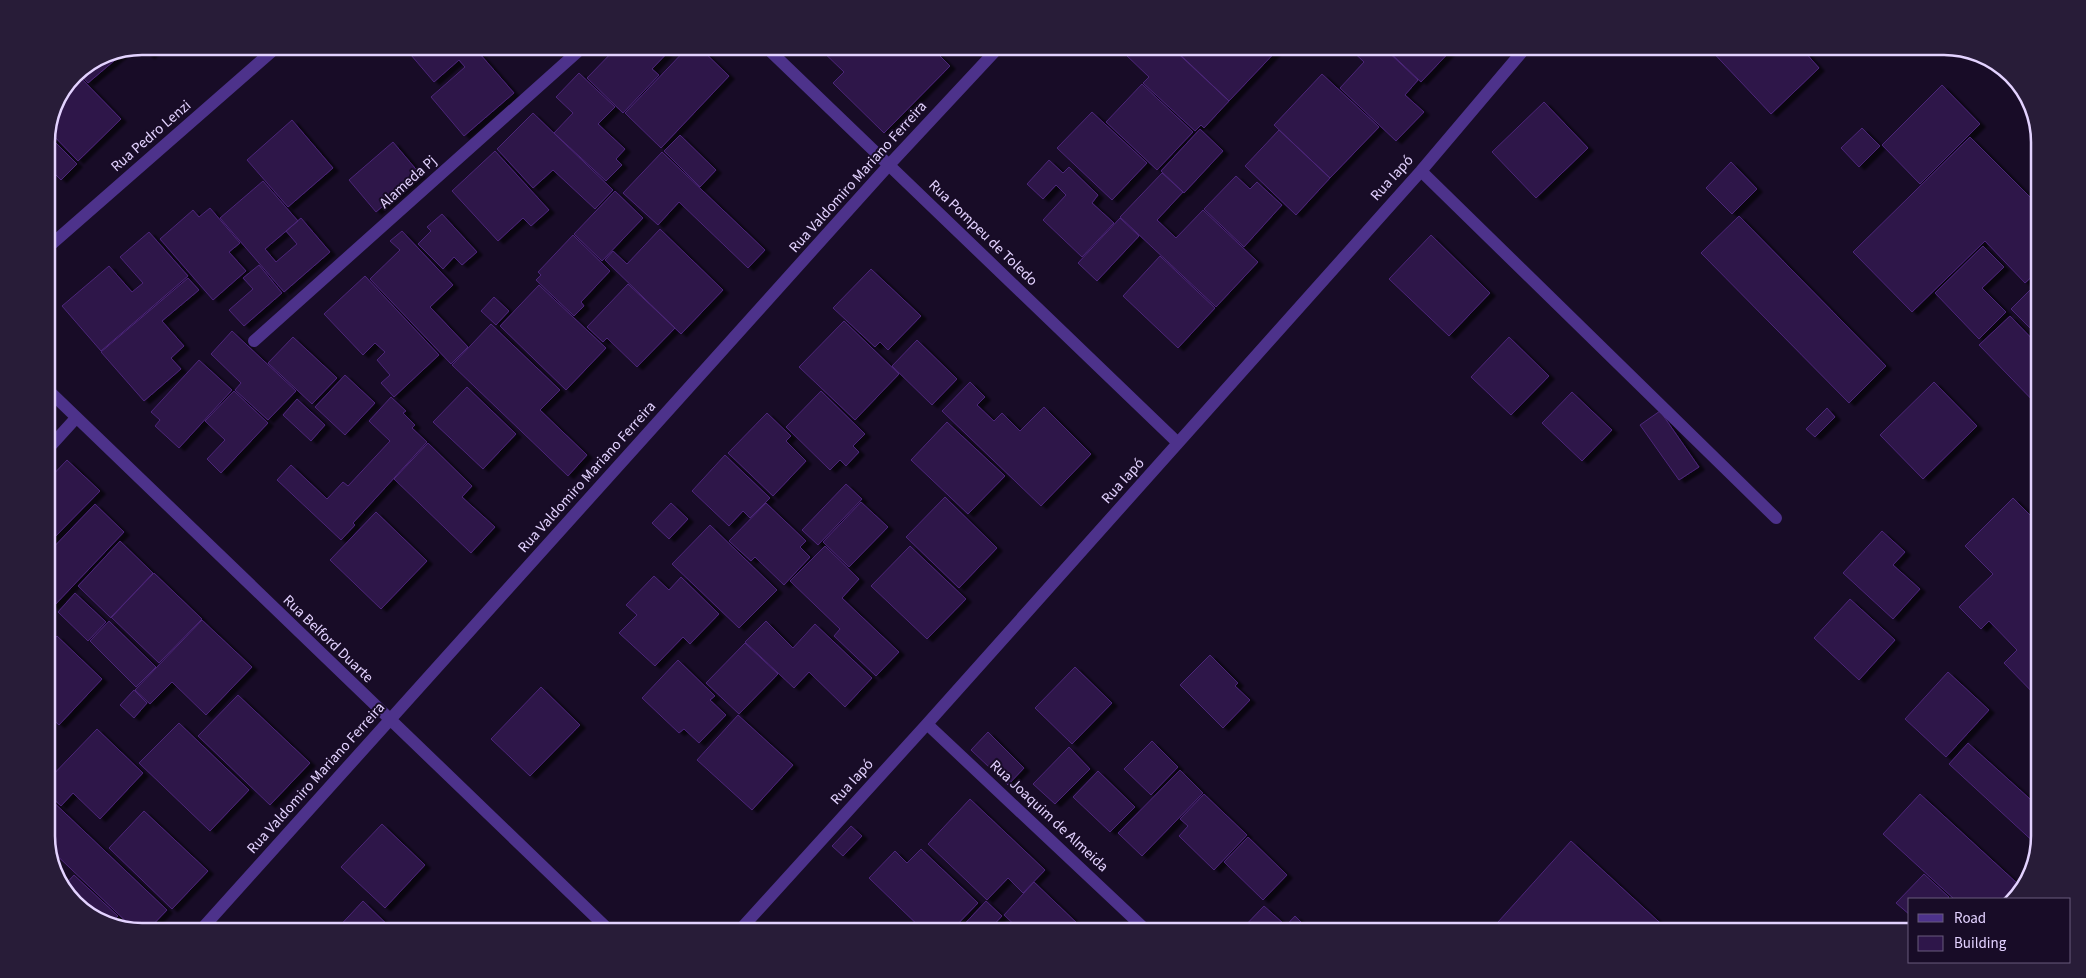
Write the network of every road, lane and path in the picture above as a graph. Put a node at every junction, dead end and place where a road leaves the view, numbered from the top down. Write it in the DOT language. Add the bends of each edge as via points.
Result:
graph roads {
  1 [pos="268,55"];
  2 [pos="574,55"];
  3 [pos="774,55"];
  4 [pos="992,55"];
  5 [pos="1519,55"];
  6 [pos="889,165"];
  7 [pos="1421,171"];
  8 [pos="55,241"];
  9 [pos="254,341"];
  10 [pos="55,397"];
  11 [pos="76,418"];
  12 [pos="55,441"];
  13 [pos="1178,443"];
  14 [pos="1776,518"];
  15 [pos="390,720"];
  16 [pos="927,724"];
  17 [pos="207,923"];
  18 [pos="602,923"];
  19 [pos="746,923"];
  20 [pos="1138,923"];
  1 -- 8 [label="street, Rua Pedro Lenzi"];
  2 -- 9 [label="street, Alameda Pj"];
  3 -- 6 [label="street, Rua Pompeu de Toledo"];
  4 -- 6 [label="street, Rua Valdomiro Mariano Ferreira"];
  5 -- 7 [label="street, Rua Iapó"];
  6 -- 13 [label="street, Rua Pompeu de Toledo"];
  6 -- 15 [label="street, Rua Valdomiro Mariano Ferreira"];
  7 -- 13 [label="street, Rua Iapó"];
  7 -- 14 [label="street"];
  10 -- 11 [label="street, Rua Belford Duarte"];
  11 -- 12 [label="street"];
  11 -- 15 [label="street, Rua Belford Duarte"];
  13 -- 16 [label="street, Rua Iapó"];
  15 -- 17 [label="street, Rua Valdomiro Mariano Ferreira"];
  15 -- 18 [label="street, Rua Belford Duarte"];
  16 -- 19 [label="street, Rua Iapó"];
  16 -- 20 [label="street, Rua Joaquim de Almeida"];
}
